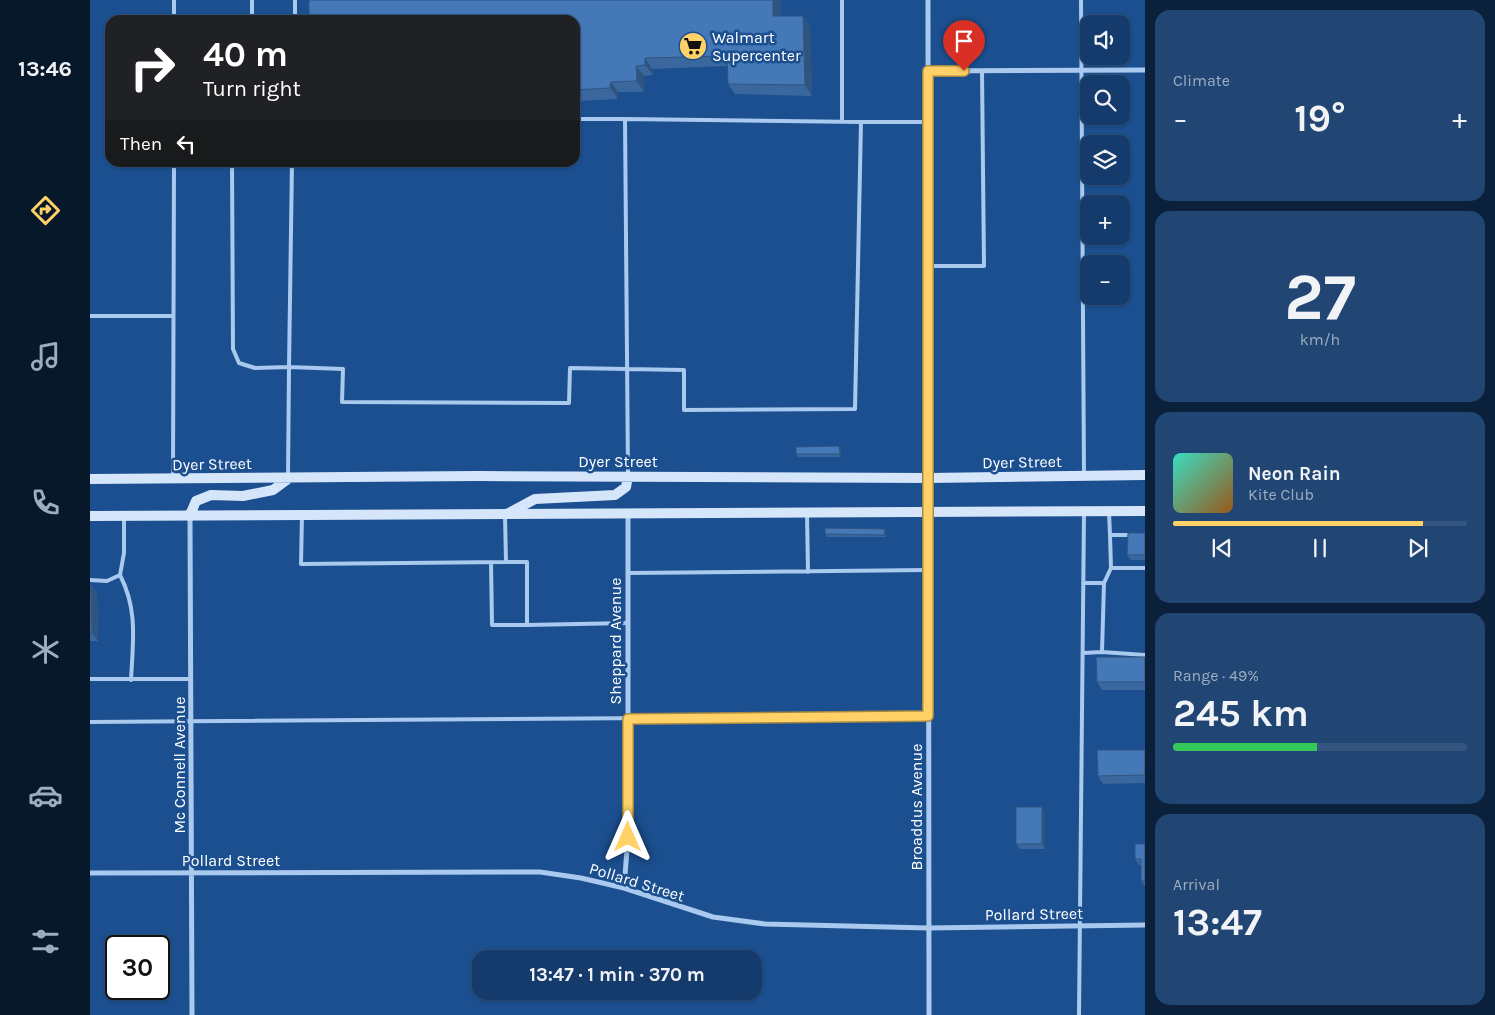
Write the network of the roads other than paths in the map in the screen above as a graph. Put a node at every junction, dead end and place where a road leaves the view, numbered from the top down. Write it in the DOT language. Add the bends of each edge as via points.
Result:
graph roads {
  1 [pos="174,0"];
  2 [pos="252,0"];
  3 [pos="295,0"];
  4 [pos="842,0"];
  5 [pos="928,0"];
  6 [pos="1081,0"];
  7 [pos="174,15"];
  8 [pos="252,15"];
  9 [pos="295,15"];
  10 [pos="1082,70"];
  11 [pos="1145,70"];
  12 [pos="928,71"];
  13 [pos="982,71"];
  14 [pos="580,119"];
  15 [pos="625,120"];
  16 [pos="842,122"];
  17 [pos="861,122"];
  18 [pos="928,122"];
  19 [pos="174,167"];
  20 [pos="232,167"];
  21 [pos="292,167"];
  22 [pos="928,266"];
  23 [pos="90,316"];
  24 [pos="173,316"];
  25 [pos="289,367"];
  26 [pos="627,369"];
  27 [pos="1145,474"];
  28 [pos="628,476"];
  29 [pos="1084,476"];
  30 [pos="288,478"];
  31 [pos="929,478"];
  32 [pos="90,479"];
  33 [pos="173,480"];
  34 [pos="1145,511"];
  35 [pos="928,512"];
  36 [pos="1084,512"];
  37 [pos="1109,512"];
  38 [pos="807,513"];
  39 [pos="628,514"];
  40 [pos="190,515"];
  41 [pos="302,515"];
  42 [pos="505,515"];
  43 [pos="90,516"];
  44 [pos="124,516"];
  45 [pos="1110,535"];
  46 [pos="1136,535"];
  47 [pos="491,562"];
  48 [pos="506,562"];
  49 [pos="1111,568"];
  50 [pos="1145,568"];
  51 [pos="928,570"];
  52 [pos="808,572"];
  53 [pos="628,573"];
  54 [pos="120,575"];
  55 [pos="90,580"];
  56 [pos="1104,583"];
  57 [pos="1084,584"];
  58 [pos="628,622"];
  59 [pos="527,625"];
  60 [pos="1102,652"];
  61 [pos="1083,653"];
  62 [pos="1145,655"];
  63 [pos="90,679"];
  64 [pos="192,679"];
  65 [pos="131,680"];
  66 [pos="928,716"];
  67 [pos="628,719"];
  68 [pos="191,721"];
  69 [pos="90,722"];
  70 [pos="90,873"];
  71 [pos="191,873"];
  72 [pos="624,888"];
  73 [pos="1078,925"];
  74 [pos="1145,925"];
  75 [pos="928,928"];
  76 [pos="192,1015"];
  77 [pos="929,1015"];
  78 [pos="1079,1015"];
  1 -- 7 [label="lane"];
  2 -- 8 [label="lane"];
  3 -- 9 [label="lane"];
  4 -- 16 [label="lane"];
  5 -- 12 [label="street, Broaddus Avenue"];
  6 -- 10 [label="lane"];
  10 -- 11 [label="street"];
  10 -- 13 [label="street"];
  10 -- 29 [label="lane"];
  12 -- 13 [label="street"];
  12 -- 18 [label="street, Broaddus Avenue"];
  13 -- 22 [label="lane" via="984,266"];
  14 -- 15 [label="lane"];
  15 -- 16 [label="lane"];
  15 -- 26 [label="lane"];
  16 -- 17 [label="lane"];
  17 -- 18 [label="lane"];
  17 -- 26 [label="lane" via="855,409 684,410 684,370"];
  18 -- 22 [label="street, Broaddus Avenue"];
  19 -- 24 [label="lane"];
  20 -- 25 [label="lane" via="233,349 239,362 255,368"];
  21 -- 25 [label="lane"];
  22 -- 31 [label="street, Broaddus Avenue"];
  23 -- 24 [label="lane"];
  24 -- 33 [label="lane"];
  25 -- 26 [label="lane" via="343,369 342,402 569,403 570,368"];
  25 -- 30 [label="lane"];
  26 -- 28 [label="lane"];
  27 -- 29 [label="main road, Dyer Street"];
  28 -- 30 [label="main road, Dyer Street"];
  28 -- 31 [label="main road, Dyer Street"];
  28 -- 42 [label="main road" via="626,487 614,495 535,499"];
  29 -- 31 [label="main road, Dyer Street"];
  30 -- 33 [label="main road, Dyer Street"];
  30 -- 40 [label="main road" via="273,490 243,496 211,495 196,501"];
  31 -- 35 [label="street, Broaddus Avenue"];
  32 -- 33 [label="main road, Dyer Street"];
  34 -- 37 [label="main road"];
  35 -- 36 [label="main road"];
  35 -- 38 [label="main road"];
  35 -- 51 [label="street, Broaddus Avenue"];
  36 -- 37 [label="main road"];
  36 -- 57 [label="lane"];
  37 -- 45 [label="lane"];
  38 -- 39 [label="main road"];
  38 -- 52 [label="lane"];
  39 -- 42 [label="main road"];
  39 -- 53 [label="street, Sheppard Avenue"];
  40 -- 41 [label="main road"];
  40 -- 44 [label="main road"];
  40 -- 64 [label="street, Mc Connell Avenue"];
  41 -- 42 [label="main road"];
  41 -- 47 [label="lane" via="302,564"];
  42 -- 48 [label="lane"];
  43 -- 44 [label="main road"];
  44 -- 54 [label="lane" via="124,553"];
  45 -- 46 [label="lane"];
  45 -- 49 [label="lane"];
  47 -- 48 [label="lane"];
  47 -- 59 [label="lane" via="492,625"];
  48 -- 59 [label="lane" via="527,562"];
  49 -- 50 [label="lane"];
  49 -- 56 [label="lane"];
  51 -- 52 [label="lane"];
  51 -- 66 [label="street, Broaddus Avenue"];
  52 -- 53 [label="lane"];
  53 -- 58 [label="street, Sheppard Avenue"];
  54 -- 55 [label="lane" via="107,581"];
  54 -- 65 [label="lane" via="130,594 134,625"];
  56 -- 57 [label="lane"];
  56 -- 60 [label="lane"];
  57 -- 61 [label="lane"];
  58 -- 59 [label="lane"];
  58 -- 67 [label="street, Sheppard Avenue"];
  60 -- 61 [label="lane"];
  60 -- 62 [label="lane"];
  61 -- 73 [label="lane"];
  63 -- 65 [label="lane"];
  64 -- 65 [label="lane"];
  64 -- 68 [label="street, Mc Connell Avenue"];
  66 -- 67 [label="lane"];
  66 -- 75 [label="street, Broaddus Avenue"];
  67 -- 68 [label="lane"];
  67 -- 72 [label="street, Sheppard Avenue" via="628,837"];
  68 -- 69 [label="lane"];
  68 -- 71 [label="street, Mc Connell Avenue"];
  70 -- 71 [label="street, Pollard Street"];
  71 -- 72 [label="street, Pollard Street" via="540,872"];
  71 -- 76 [label="street, Mc Connell Avenue"];
  72 -- 75 [label="street, Pollard Street" via="713,917 765,924"];
  73 -- 74 [label="street, Pollard Street"];
  73 -- 75 [label="street, Pollard Street"];
  73 -- 78 [label="lane"];
  75 -- 77 [label="street, Broaddus Avenue"];
}
